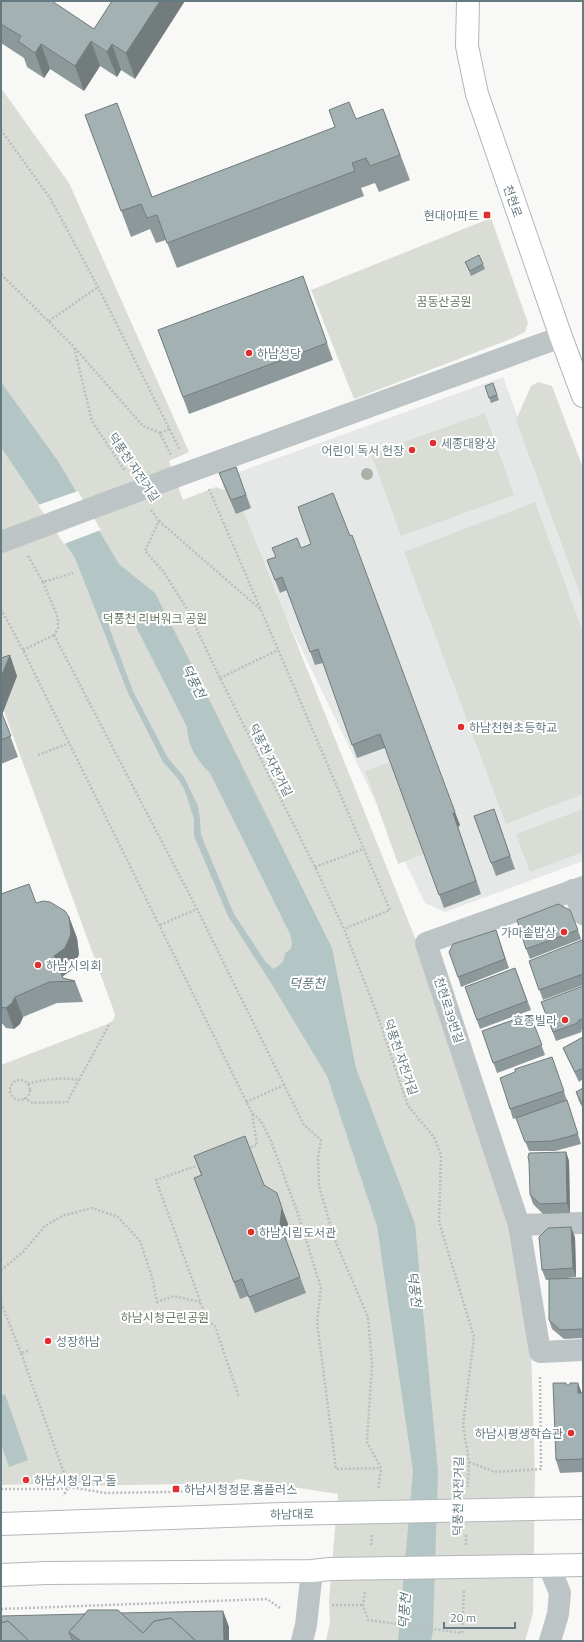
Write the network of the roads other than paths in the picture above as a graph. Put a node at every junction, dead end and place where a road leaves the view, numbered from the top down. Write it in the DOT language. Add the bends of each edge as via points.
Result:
graph roads {
  1 [pos="468,1"];
  2 [pos="561,337"];
  3 [pos="583,396"];
  4 [pos="1,542"];
  5 [pos="578,889"];
  6 [pos="583,914"];
  7 [pos="583,1223"];
  8 [pos="519,1225"];
  9 [pos="583,1350"];
  10 [pos="583,1508"];
  11 [pos="1,1524"];
  12 [pos="583,1565"];
  13 [pos="541,1566"];
  14 [pos="321,1570"];
  15 [pos="1,1575"];
  16 [pos="302,1641"];
  17 [pos="550,1641"];
  1 -- 2 [label="main road, 천현로" via="467,46 477,94"];
  2 -- 3 [label="main road, 천현로"];
  2 -- 4 [label="street, bridge" via="174,468"];
  5 -- 6 [label="street, 천현로39번길"];
  5 -- 8 [label="street, 천현로39번길" via="426,943"];
  7 -- 8 [label="street"];
  8 -- 9 [label="street, 천현로39번길" via="540,1352"];
  10 -- 11 [label="main road, 하남대로, bridge" via="283,1514"];
  12 -- 13 [label="main road"];
  13 -- 14 [label="main road, bridge"];
  13 -- 17 [label="street" via="560,1593 558,1614"];
  14 -- 15 [label="main road"];
  14 -- 16 [label="street"];
}
